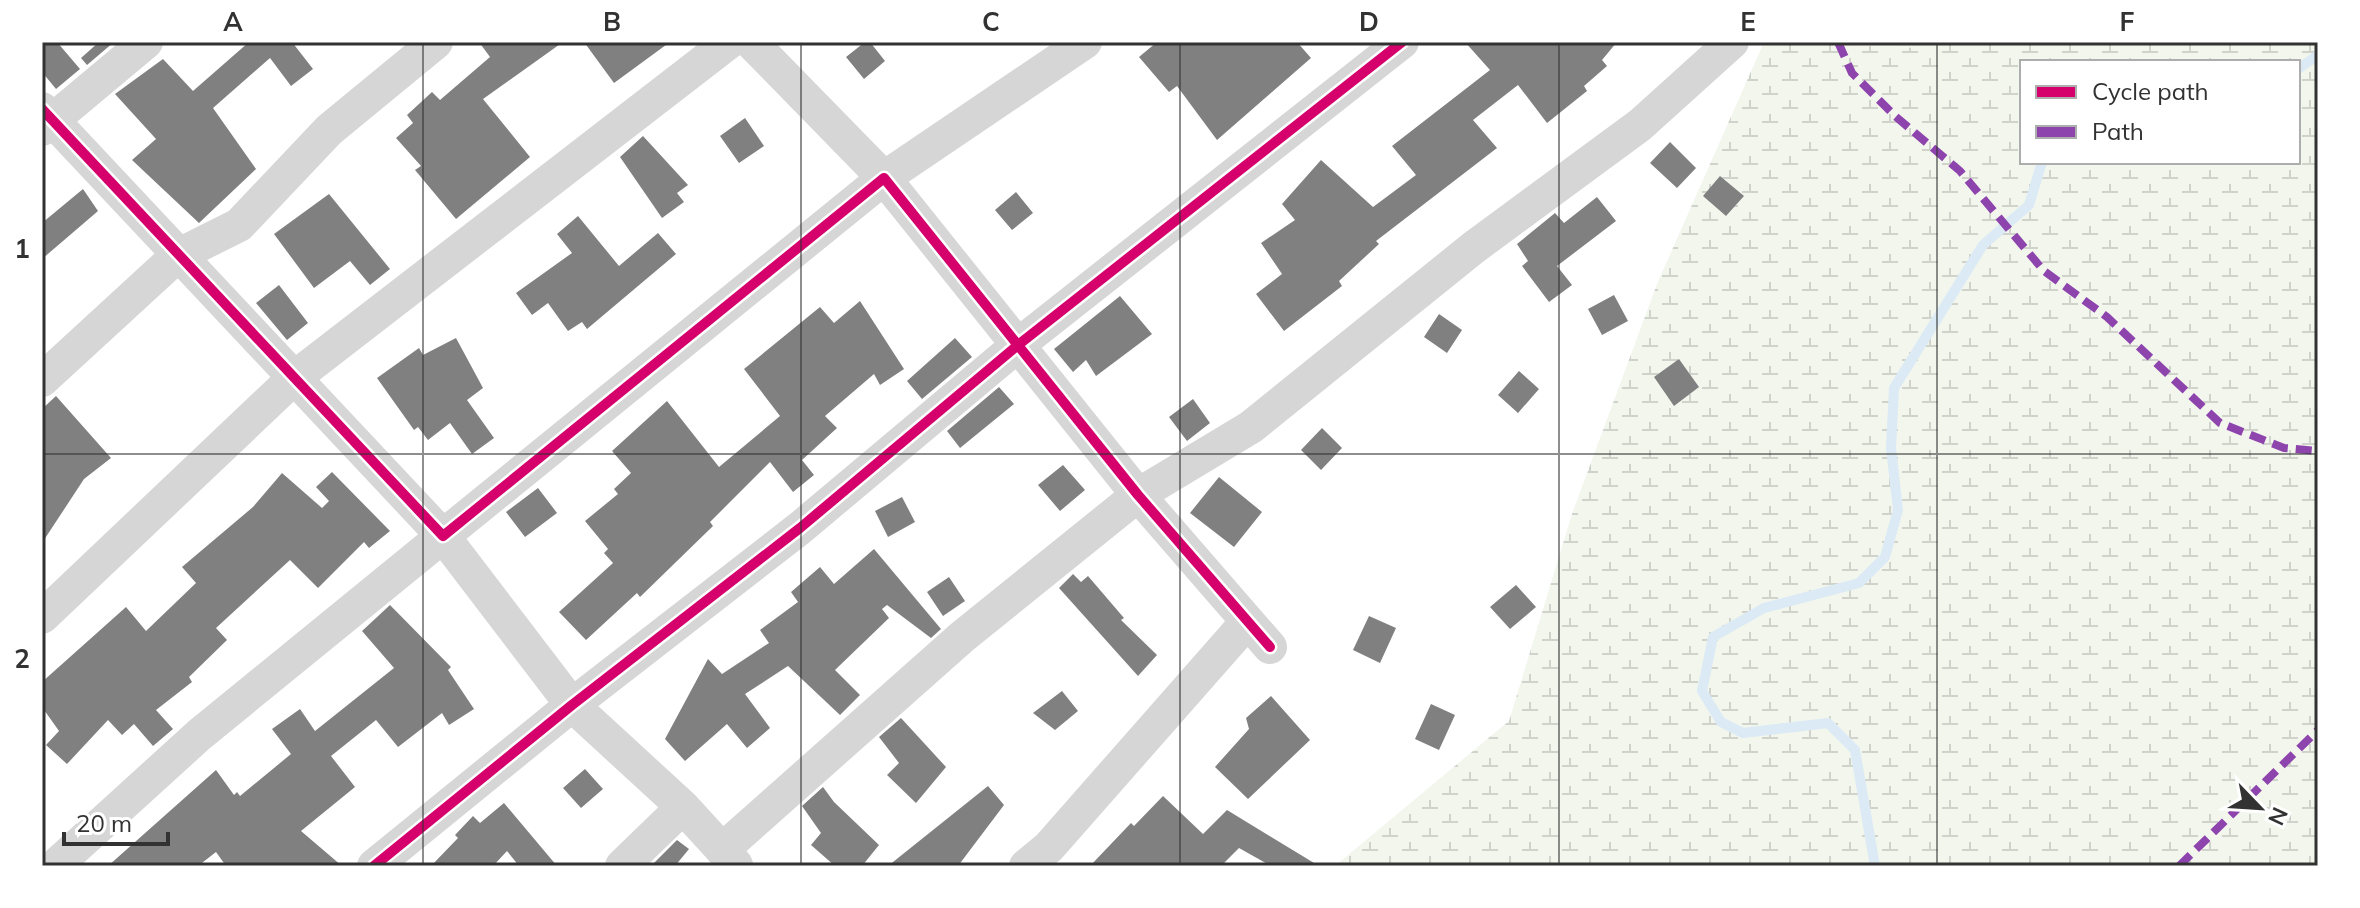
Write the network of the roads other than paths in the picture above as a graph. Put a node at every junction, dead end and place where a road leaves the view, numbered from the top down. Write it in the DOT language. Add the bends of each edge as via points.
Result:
graph roads {
  1 [pos="146,42"];
  2 [pos="436,42"];
  3 [pos="729,42"];
  4 [pos="751,42"];
  5 [pos="1085,42"];
  6 [pos="1402,42"];
  7 [pos="1732,42"];
  8 [pos="45,120"];
  9 [pos="884,178"];
  10 [pos="177,256"];
  11 [pos="1018,345"];
  12 [pos="294,378"];
  13 [pos="42,380"];
  14 [pos="1138,495"];
  15 [pos="443,536"];
  16 [pos="42,617"];
  17 [pos="1247,622"];
  18 [pos="1270,647"];
  19 [pos="572,705"];
  20 [pos="683,807"];
  21 [pos="730,858"];
  22 [pos="55,866"];
  23 [pos="374,866"];
  24 [pos="622,866"];
  25 [pos="1026,866"];
  1 -- 8 [label="street"];
  2 -- 10 [label="street" via="329,130 239,225"];
  3 -- 12 [label="street"];
  4 -- 9 [label="street"];
  5 -- 9 [label="street"];
  6 -- 11 [label="street"];
  7 -- 14 [label="street" via="1640,125 1473,248 1251,427"];
  8 -- 10 [label="street"];
  9 -- 11 [label="street"];
  9 -- 15 [label="street"];
  10 -- 12 [label="street"];
  10 -- 13 [label="street"];
  11 -- 14 [label="street"];
  11 -- 19 [label="street" via="800,528"];
  12 -- 15 [label="street"];
  12 -- 16 [label="street"];
  14 -- 17 [label="street"];
  14 -- 21 [label="street" via="952,646"];
  15 -- 19 [label="street"];
  15 -- 22 [label="street" via="199,735"];
  17 -- 18 [label="street"];
  17 -- 25 [label="street" via="1049,847"];
  19 -- 20 [label="street"];
  19 -- 23 [label="street"];
  20 -- 21 [label="street"];
  20 -- 24 [label="street"];
}
